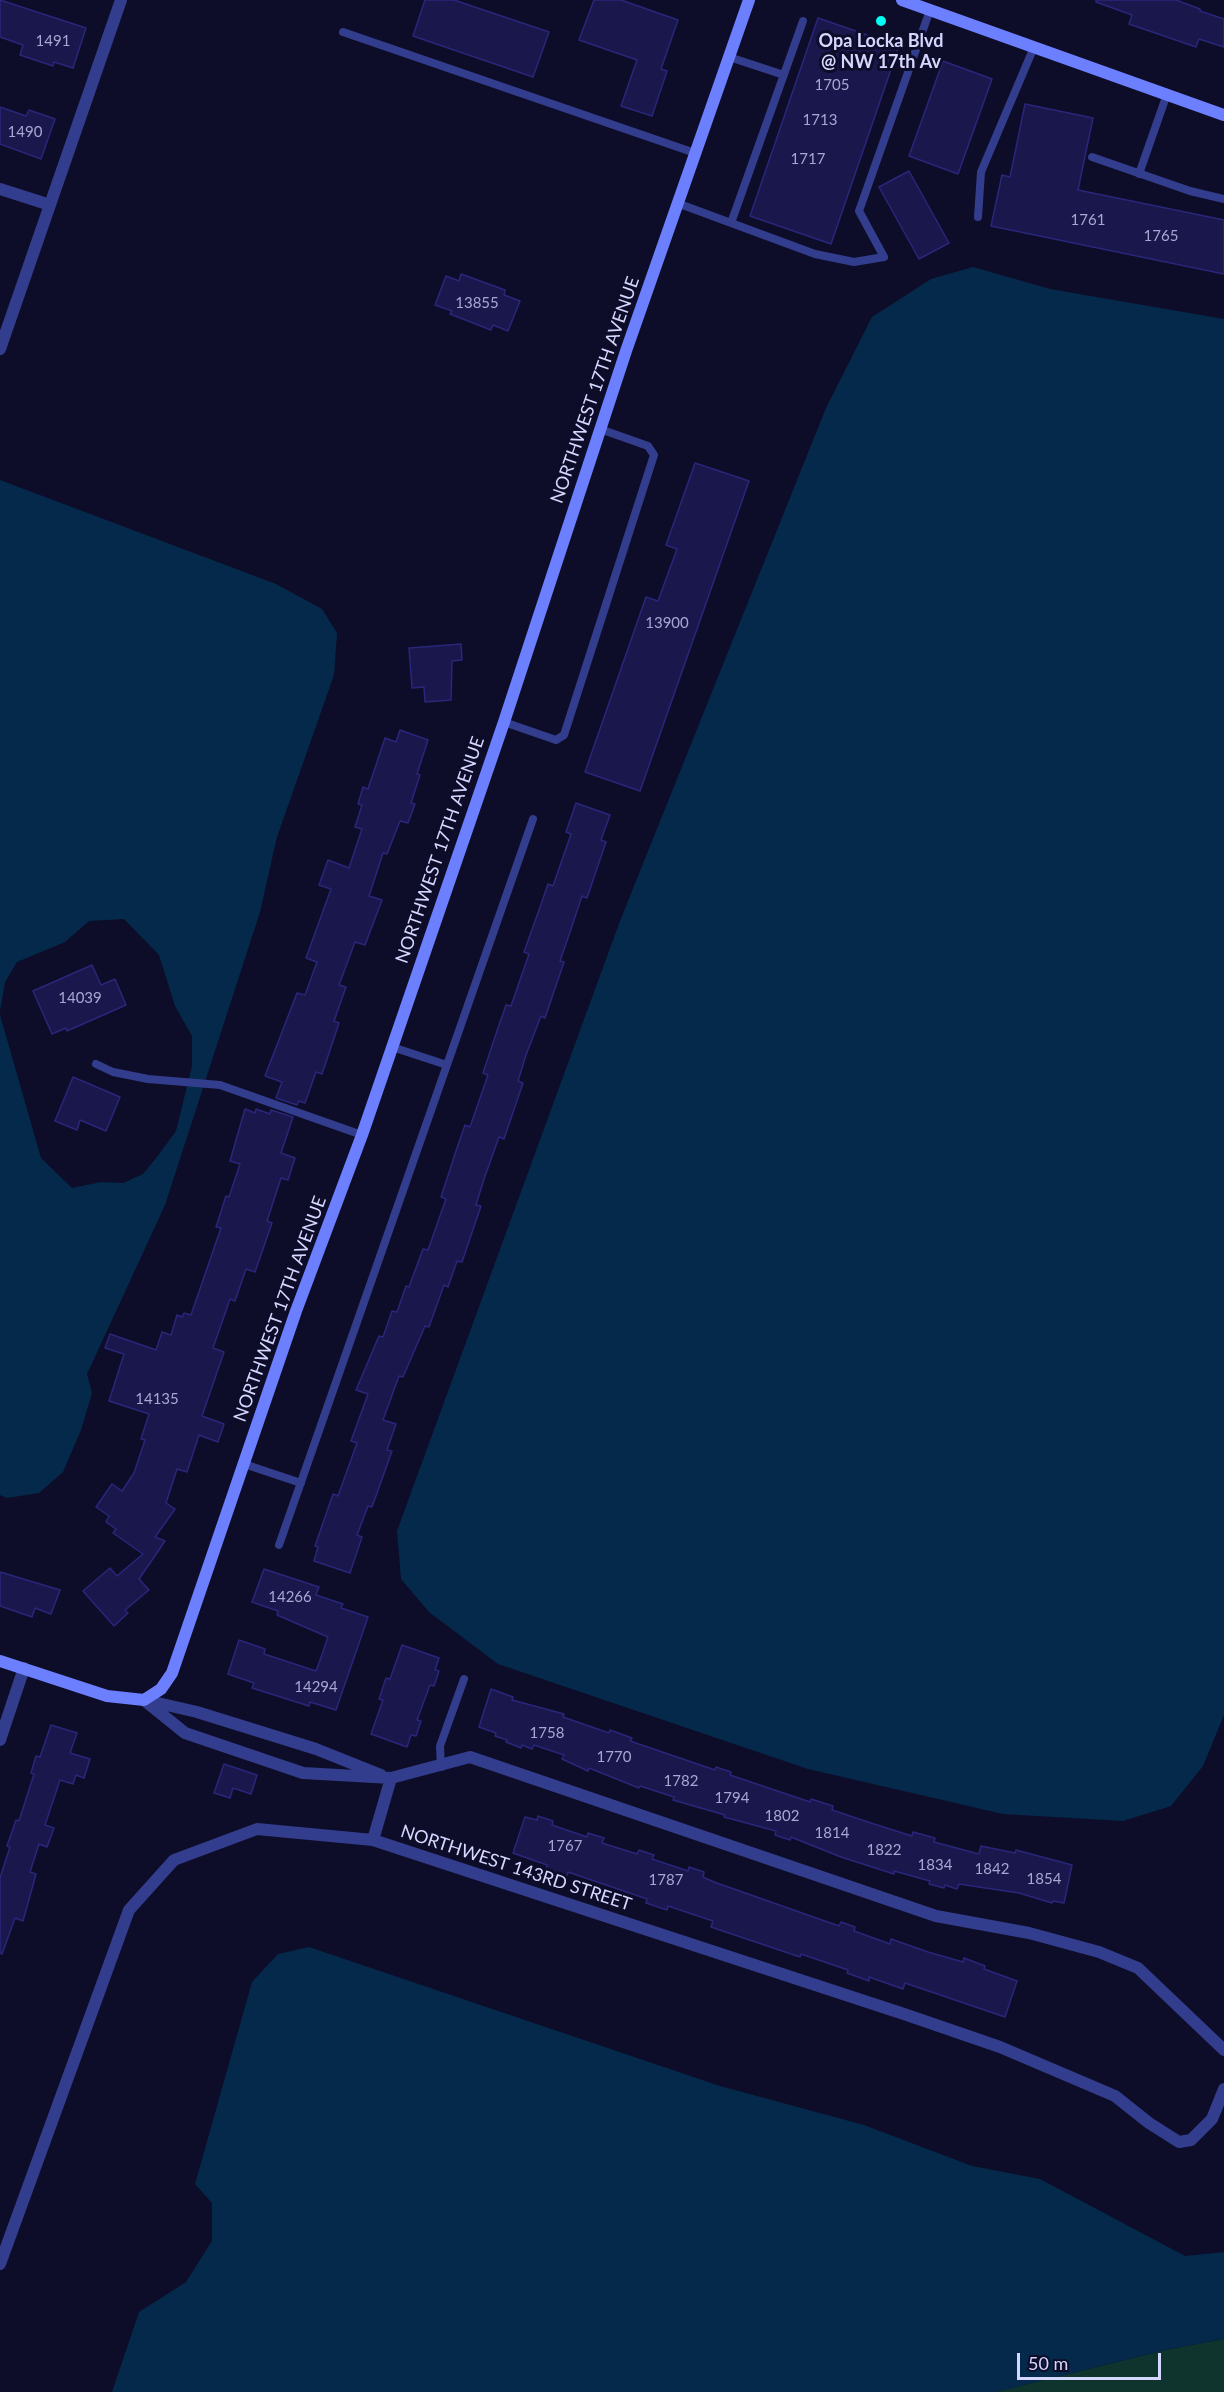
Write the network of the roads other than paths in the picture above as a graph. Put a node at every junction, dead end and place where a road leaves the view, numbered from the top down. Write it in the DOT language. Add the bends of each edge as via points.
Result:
graph roads {
  1 [pos="122,0"];
  2 [pos="749,0"];
  3 [pos="902,0"];
  4 [pos="930,10"];
  5 [pos="803,21"];
  6 [pos="343,32"];
  7 [pos="1034,47"];
  8 [pos="729,57"];
  9 [pos="784,75"];
  10 [pos="1167,94"];
  11 [pos="1224,115"];
  12 [pos="695,153"];
  13 [pos="1092,157"];
  14 [pos="1139,174"];
  15 [pos="0,189"];
  16 [pos="1224,199"];
  17 [pos="677,202"];
  18 [pos="50,205"];
  19 [pos="978,217"];
  20 [pos="731,223"];
  21 [pos="0,349"];
  22 [pos="600,429"];
  23 [pos="504,722"];
  24 [pos="533,819"];
  25 [pos="392,1047"];
  26 [pos="96,1064"];
  27 [pos="447,1065"];
  28 [pos="362,1135"];
  29 [pos="244,1464"];
  30 [pos="301,1483"];
  31 [pos="279,1545"];
  32 [pos="0,1661"];
  33 [pos="24,1668"];
  34 [pos="464,1679"];
  35 [pos="144,1700"];
  36 [pos="0,1740"];
  37 [pos="441,1767"];
  38 [pos="391,1778"];
  39 [pos="373,1840"];
  40 [pos="1224,2050"];
  41 [pos="1224,2089"];
  42 [pos="0,2264"];
  1 -- 18 [label="street"];
  2 -- 8 [label="street, NORTHWEST 17TH AVENUE"];
  3 -- 4 [label="street"];
  4 -- 7 [label="street"];
  4 -- 20 [label="lane" via="859,211 884,257 854,262 815,254"];
  5 -- 9 [label="lane"];
  6 -- 12 [label="lane"];
  7 -- 10 [label="street"];
  7 -- 19 [label="lane" via="981,172"];
  8 -- 9 [label="lane"];
  8 -- 12 [label="street, NORTHWEST 17TH AVENUE"];
  9 -- 20 [label="lane"];
  10 -- 11 [label="street"];
  10 -- 14 [label="lane"];
  12 -- 17 [label="street, NORTHWEST 17TH AVENUE"];
  13 -- 14 [label="lane"];
  14 -- 16 [label="lane"];
  15 -- 18 [label="street"];
  17 -- 20 [label="lane"];
  17 -- 22 [label="street, NORTHWEST 17TH AVENUE"];
  18 -- 21 [label="street"];
  22 -- 23 [label="street, NORTHWEST 17TH AVENUE"];
  22 -- 23 [label="lane" via="648,446 654,455 564,735 556,740"];
  23 -- 25 [label="street, NORTHWEST 17TH AVENUE"];
  24 -- 27 [label="lane"];
  25 -- 27 [label="lane"];
  25 -- 28 [label="street, NORTHWEST 17TH AVENUE"];
  26 -- 28 [label="lane" via="148,1079 220,1085"];
  27 -- 30 [label="lane"];
  28 -- 29 [label="street, NORTHWEST 17TH AVENUE"];
  29 -- 30 [label="lane"];
  29 -- 35 [label="street, NORTHWEST 17TH AVENUE" via="172,1673 161,1689"];
  30 -- 31 [label="lane"];
  32 -- 33 [label="street"];
  33 -- 35 [label="street" via="107,1696"];
  33 -- 36 [label="street"];
  34 -- 37 [label="lane" via="440,1746"];
  35 -- 38 [label="street" via="198,1712 306,1746"];
  35 -- 38 [label="street" via="185,1733 303,1773"];
  37 -- 38 [label="street"];
  37 -- 40 [label="street" via="470,1757 936,1916 1029,1933 1099,1952 1138,1968"];
  38 -- 39 [label="street"];
  39 -- 41 [label="street, NORTHWEST 143RD STREET" via="1000,2047 1115,2096 1179,2142 1191,2140 1212,2119"];
  39 -- 42 [label="street, NORTHWEST 143RD STREET" via="257,1829 174,1860 129,1910"];
}
